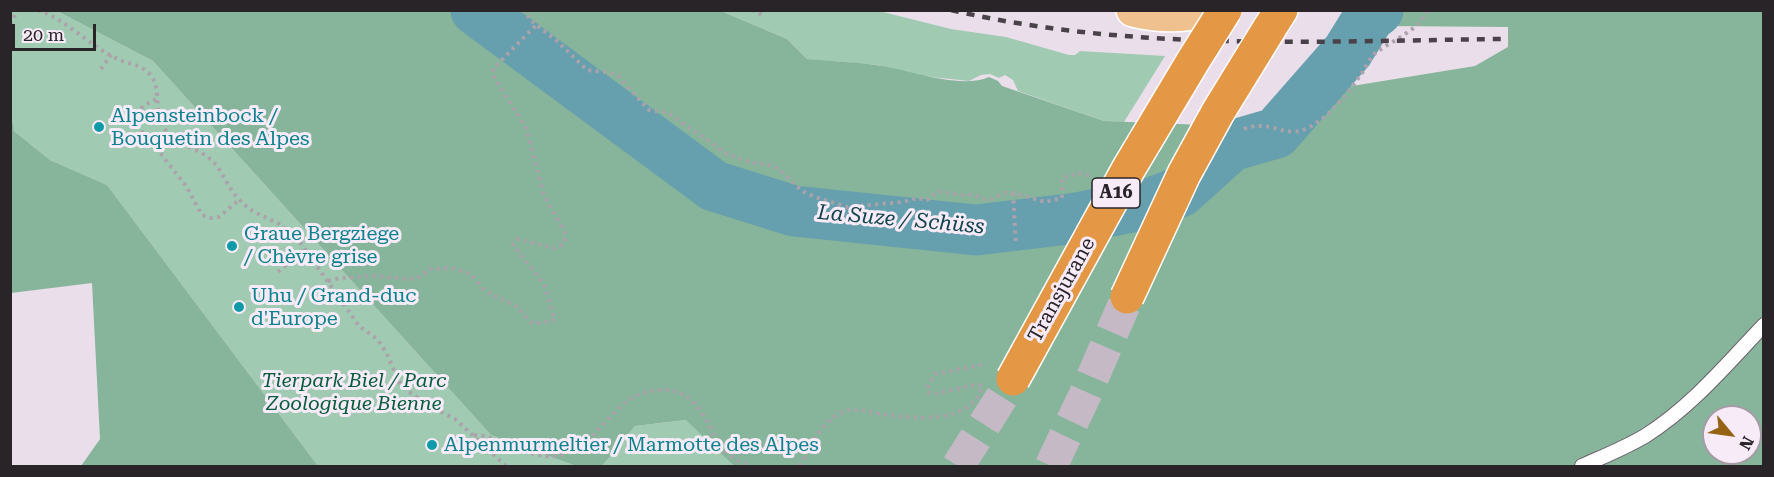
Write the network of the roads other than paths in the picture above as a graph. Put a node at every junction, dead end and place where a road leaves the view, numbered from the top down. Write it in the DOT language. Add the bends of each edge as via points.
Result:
graph roads {
  1 [pos="1133,10"];
  2 [pos="1225,10"];
  3 [pos="1281,10"];
  4 [pos="1192,12"];
  5 [pos="1125,301"];
  6 [pos="1764,325"];
  7 [pos="1005,376"];
  8 [pos="1582,466"];
  1 -- 4 [label="main road" via="1159,14"];
  2 -- 7 [label="highway, Transjurane / A16, bridge"];
  3 -- 5 [label="highway, A16, bridge" via="1190,164"];
  6 -- 8 [label="lane" via="1679,411 1643,437"];
}
